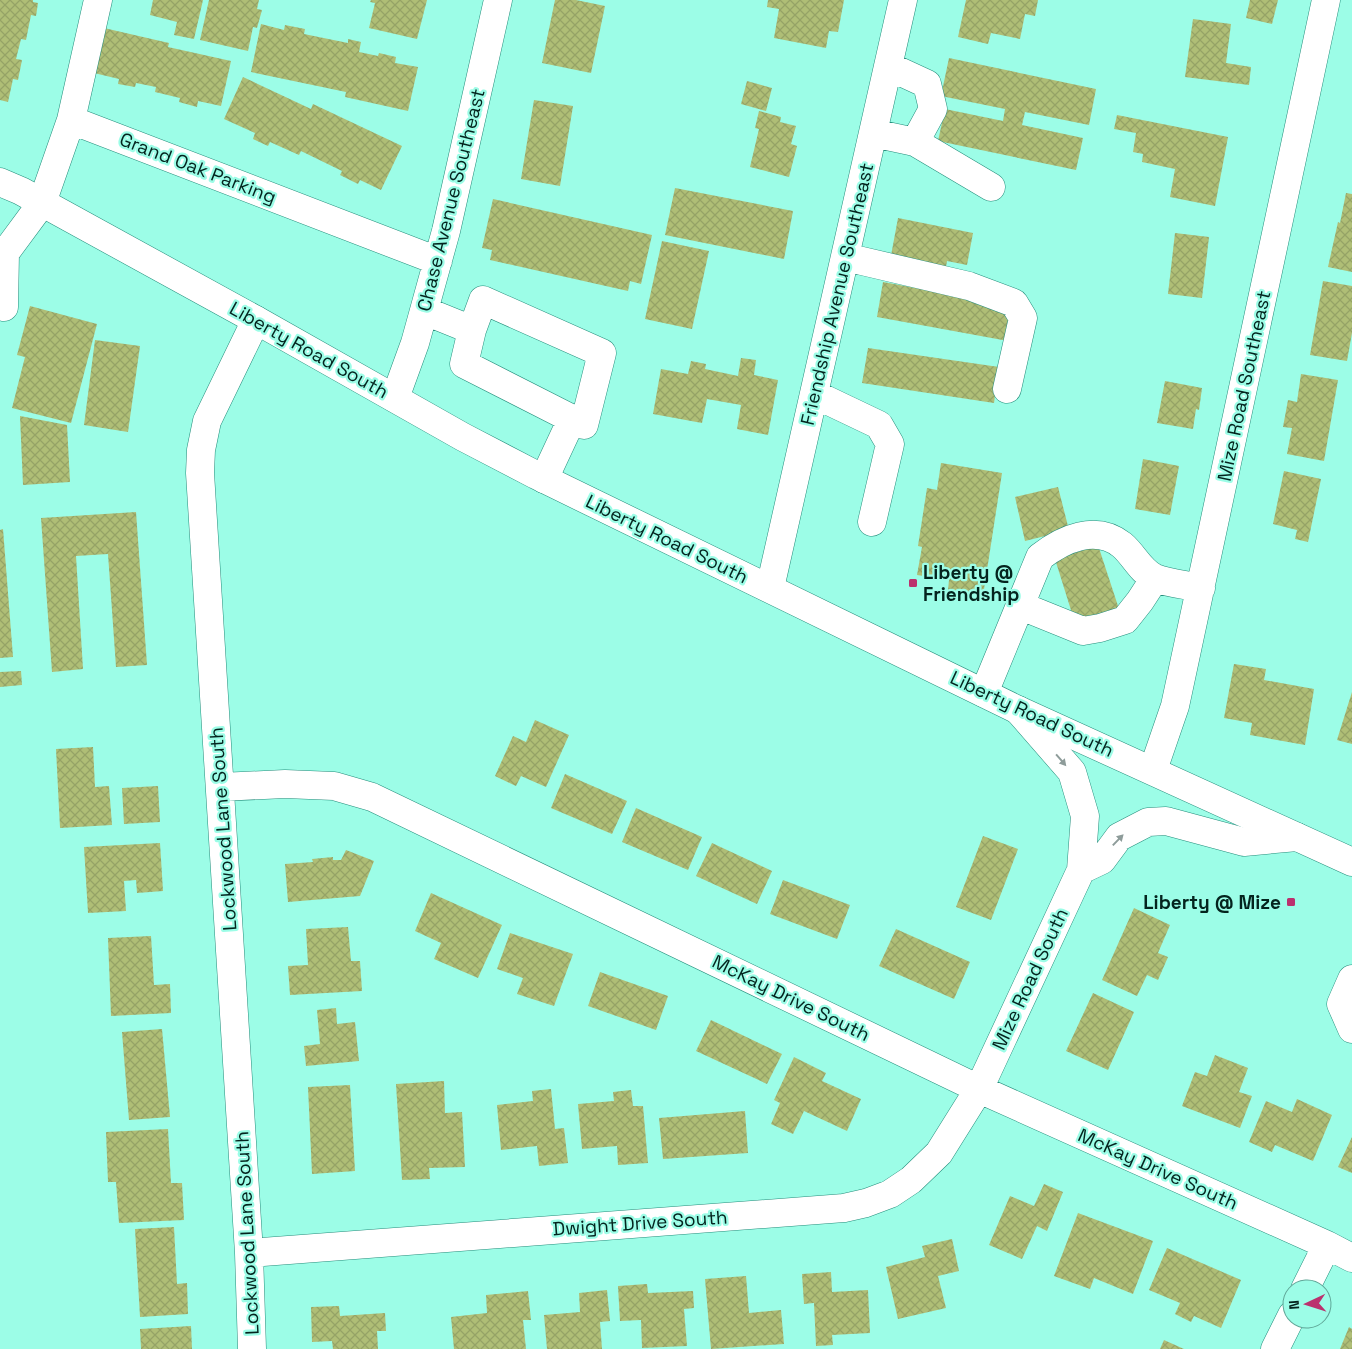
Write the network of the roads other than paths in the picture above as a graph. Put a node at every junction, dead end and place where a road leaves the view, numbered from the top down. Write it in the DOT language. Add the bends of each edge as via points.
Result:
graph roads {
  1 [pos="98,0"];
  2 [pos="498,0"];
  3 [pos="903,0"];
  4 [pos="1326,0"];
  5 [pos="888,66"];
  6 [pos="71,120"];
  7 [pos="873,132"];
  8 [pos="915,142"];
  9 [pos="0,182"];
  10 [pos="991,186"];
  11 [pos="42,203"];
  12 [pos="845,257"];
  13 [pos="438,261"];
  14 [pos="4,307"];
  15 [pos="424,311"];
  16 [pos="256,320"];
  17 [pos="472,330"];
  18 [pos="1006,389"];
  19 [pos="814,394"];
  20 [pos="395,398"];
  21 [pos="572,419"];
  22 [pos="544,479"];
  23 [pos="872,522"];
  24 [pos="1155,578"];
  25 [pos="770,588"];
  26 [pos="1201,588"];
  27 [pos="1021,606"];
  28 [pos="984,693"];
  29 [pos="1018,710"];
  30 [pos="1153,770"];
  31 [pos="221,787"];
  32 [pos="1297,837"];
  33 [pos="1352,862"];
  34 [pos="1081,870"];
  35 [pos="1352,979"];
  36 [pos="1352,1029"];
  37 [pos="979,1089"];
  38 [pos="1328,1245"];
  39 [pos="249,1253"];
  40 [pos="1352,1258"];
  41 [pos="1310,1279"];
  42 [pos="1285,1329"];
  43 [pos="252,1349"];
  44 [pos="1275,1349"];
  1 -- 6 [label="street"];
  2 -- 13 [label="street, Chase Avenue Southeast"];
  3 -- 5 [label="street, Friendship Avenue Southeast"];
  4 -- 26 [label="street, Mize Road Southeast"];
  5 -- 7 [label="street, Friendship Avenue Southeast"];
  5 -- 8 [label="street" via="927,84 933,109"];
  6 -- 11 [label="street"];
  6 -- 13 [label="street, Grand Oak Parking"];
  7 -- 8 [label="street"];
  7 -- 12 [label="street, Friendship Avenue Southeast"];
  8 -- 10 [label="street"];
  9 -- 11 [label="street, Liberty Road South"];
  11 -- 14 [label="street" via="5,253"];
  11 -- 16 [label="street, Liberty Road South"];
  12 -- 18 [label="street" via="969,286 1014,303 1023,318"];
  12 -- 19 [label="street, Friendship Avenue Southeast"];
  13 -- 15 [label="street, Chase Avenue Southeast"];
  15 -- 17 [label="street"];
  15 -- 20 [label="street, Chase Avenue Southeast" via="416,343"];
  16 -- 20 [label="street, Liberty Road South"];
  16 -- 31 [label="street, Lockwood Lane South" via="207,421 201,450"];
  17 -- 21 [label="street" via="464,364"];
  17 -- 21 [label="street" via="482,300 602,352 584,425"];
  19 -- 23 [label="street" via="879,425 890,444"];
  19 -- 25 [label="street, Friendship Avenue Southeast"];
  20 -- 22 [label="street, Liberty Road South"];
  21 -- 22 [label="street"];
  22 -- 25 [label="street, Liberty Road South"];
  24 -- 26 [label="street"];
  24 -- 27 [label="street" via="1125,620 1100,628 1083,631"];
  24 -- 27 [label="street" via="1114,541 1099,534 1073,537 1040,557"];
  25 -- 28 [label="street, Liberty Road South"];
  26 -- 30 [label="street, Mize Road Southeast" via="1176,706"];
  27 -- 28 [label="street"];
  28 -- 29 [label="street, Liberty Road South"];
  29 -- 30 [label="street, Liberty Road South"];
  29 -- 34 [label="street, Mize Road South, one-way" via="1072,772 1085,816"];
  30 -- 32 [label="street, Liberty Road South"];
  31 -- 37 [label="street, McKay Drive South" via="334,786 372,797"];
  31 -- 39 [label="street, Lockwood Lane South"];
  32 -- 33 [label="street, Liberty Road South"];
  34 -- 32 [label="street, one-way" via="1102,860 1119,837 1148,822 1166,822 1244,842"];
  34 -- 37 [label="street, Mize Road South"];
  35 -- 36 [label="street" via="1341,1004"];
  37 -- 38 [label="street, McKay Drive South"];
  37 -- 39 [label="street, Dwight Drive South" via="939,1153 911,1180 890,1194 844,1208"];
  38 -- 40 [label="street, McKay Drive South"];
  38 -- 41 [label="street"];
  39 -- 43 [label="street, Lockwood Lane South"];
  42 -- 44 [label="street"];
}
